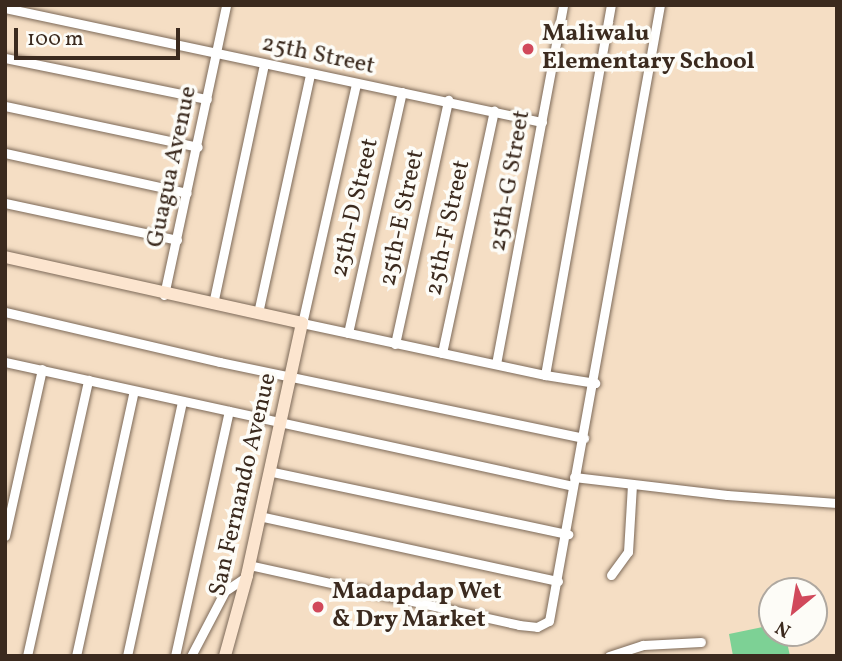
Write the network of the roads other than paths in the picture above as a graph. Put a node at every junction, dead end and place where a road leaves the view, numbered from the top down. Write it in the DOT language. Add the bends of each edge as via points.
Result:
graph roads {
  1 [pos="226,5"];
  2 [pos="563,5"];
  3 [pos="611,5"];
  4 [pos="660,5"];
  5 [pos="5,8"];
  6 [pos="216,53"];
  7 [pos="5,58"];
  8 [pos="264,64"];
  9 [pos="310,74"];
  10 [pos="356,84"];
  11 [pos="401,92"];
  12 [pos="207,99"];
  13 [pos="448,100"];
  14 [pos="5,106"];
  15 [pos="495,111"];
  16 [pos="542,122"];
  17 [pos="198,147"];
  18 [pos="5,153"];
  19 [pos="187,193"];
  20 [pos="5,203"];
  21 [pos="177,240"];
  22 [pos="5,257"];
  23 [pos="164,295"];
  24 [pos="213,304"];
  25 [pos="5,312"];
  26 [pos="258,313"];
  27 [pos="302,323"];
  28 [pos="348,333"];
  29 [pos="396,344"];
  30 [pos="442,353"];
  31 [pos="5,362"];
  32 [pos="496,364"];
  33 [pos="42,369"];
  34 [pos="545,375"];
  35 [pos="291,377"];
  36 [pos="88,380"];
  37 [pos="595,383"];
  38 [pos="134,391"];
  39 [pos="182,401"];
  40 [pos="229,411"];
  41 [pos="280,423"];
  42 [pos="584,438"];
  43 [pos="268,471"];
  44 [pos="574,482"];
  45 [pos="632,485"];
  46 [pos="837,503"];
  47 [pos="259,516"];
  48 [pos="568,534"];
  49 [pos="5,536"];
  50 [pos="248,570"];
  51 [pos="611,575"];
  52 [pos="558,581"];
  53 [pos="701,642"];
  54 [pos="27,656"];
  55 [pos="76,656"];
  56 [pos="127,656"];
  57 [pos="175,656"];
  58 [pos="191,656"];
  59 [pos="225,656"];
  60 [pos="609,656"];
  1 -- 6 [label="street, Guagua Avenue"];
  2 -- 16 [label="street, 25th-G Street"];
  3 -- 34 [label="street"];
  4 -- 37 [label="street"];
  5 -- 6 [label="street, 25th Street"];
  6 -- 8 [label="street, 25th Street"];
  6 -- 12 [label="street, Guagua Avenue"];
  7 -- 12 [label="street"];
  8 -- 9 [label="street, 25th Street"];
  8 -- 24 [label="street"];
  9 -- 10 [label="street, 25th Street"];
  9 -- 26 [label="street"];
  10 -- 11 [label="street, 25th Street"];
  10 -- 27 [label="street"];
  11 -- 13 [label="street, 25th Street"];
  11 -- 28 [label="street, 25th-D Street"];
  12 -- 17 [label="street, Guagua Avenue"];
  13 -- 15 [label="street, 25th Street"];
  13 -- 29 [label="street, 25th-E Street"];
  14 -- 17 [label="street"];
  15 -- 16 [label="street, 25th Street"];
  15 -- 30 [label="street, 25th-F Street"];
  16 -- 32 [label="street, 25th-G Street"];
  17 -- 19 [label="street, Guagua Avenue"];
  18 -- 19 [label="street"];
  19 -- 21 [label="street, Guagua Avenue"];
  20 -- 21 [label="street"];
  21 -- 23 [label="street, Guagua Avenue"];
  22 -- 23 [label="main road"];
  23 -- 24 [label="main road"];
  24 -- 26 [label="main road"];
  25 -- 35 [label="street"];
  26 -- 27 [label="main road"];
  27 -- 28 [label="street"];
  27 -- 35 [label="main road, San Fernando Avenue"];
  28 -- 29 [label="street"];
  29 -- 30 [label="street"];
  30 -- 32 [label="street"];
  31 -- 33 [label="street"];
  32 -- 34 [label="street"];
  33 -- 36 [label="street"];
  33 -- 49 [label="street"];
  34 -- 37 [label="street"];
  35 -- 41 [label="main road, San Fernando Avenue"];
  35 -- 42 [label="street"];
  36 -- 38 [label="street"];
  36 -- 54 [label="street"];
  37 -- 42 [label="street"];
  38 -- 39 [label="street"];
  38 -- 55 [label="street"];
  39 -- 40 [label="street"];
  39 -- 56 [label="street"];
  40 -- 41 [label="street"];
  40 -- 57 [label="street"];
  41 -- 43 [label="main road, San Fernando Avenue"];
  41 -- 44 [label="street"];
  42 -- 44 [label="street"];
  43 -- 47 [label="main road, San Fernando Avenue"];
  43 -- 48 [label="street"];
  44 -- 45 [label="street"];
  44 -- 48 [label="street"];
  45 -- 46 [label="street"];
  45 -- 51 [label="street" via="628,552"];
  47 -- 50 [label="main road, San Fernando Avenue"];
  47 -- 52 [label="street"];
  48 -- 52 [label="street"];
  50 -- 52 [label="street" via="537,626 551,618"];
  50 -- 58 [label="street" via="225,591"];
  50 -- 59 [label="main road, San Fernando Avenue"];
  53 -- 60 [label="street" via="643,645"];
}
